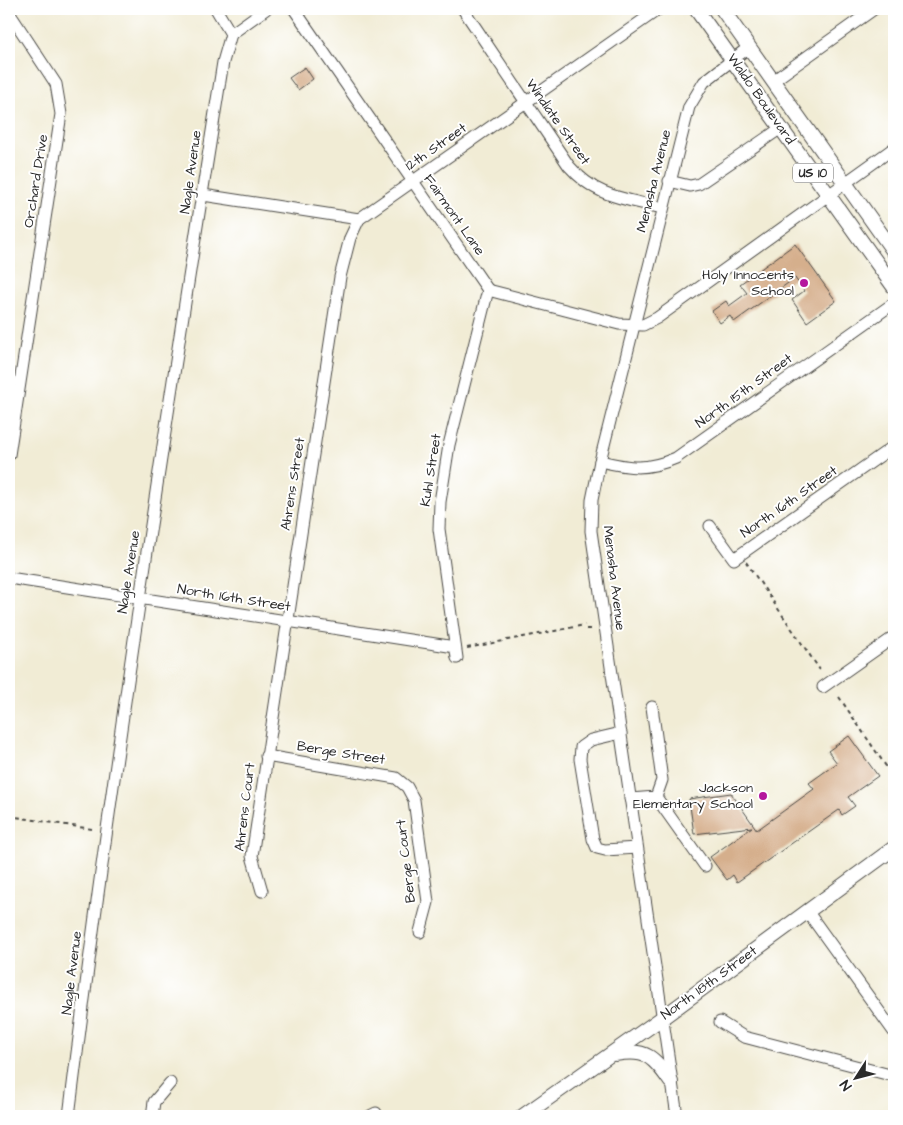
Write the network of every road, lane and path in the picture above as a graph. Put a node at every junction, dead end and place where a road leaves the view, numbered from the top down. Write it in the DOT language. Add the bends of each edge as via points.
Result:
graph roads {
  1 [pos="216,9"];
  2 [pos="266,9"];
  3 [pos="294,9"];
  4 [pos="462,9"];
  5 [pos="659,9"];
  6 [pos="696,9"];
  7 [pos="722,9"];
  8 [pos="874,9"];
  9 [pos="12,12"];
  10 [pos="231,34"];
  11 [pos="749,47"];
  12 [pos="732,59"];
  13 [pos="773,80"];
  14 [pos="526,102"];
  15 [pos="781,128"];
  16 [pos="894,148"];
  17 [pos="669,181"];
  18 [pos="413,182"];
  19 [pos="846,183"];
  20 [pos="203,194"];
  21 [pos="829,195"];
  22 [pos="662,208"];
  23 [pos="359,219"];
  24 [pos="894,252"];
  25 [pos="894,287"];
  26 [pos="488,290"];
  27 [pos="894,303"];
  28 [pos="633,326"];
  29 [pos="894,446"];
  30 [pos="9,455"];
  31 [pos="600,461"];
  32 [pos="710,526"];
  33 [pos="746,561"];
  34 [pos="9,578"];
  35 [pos="140,598"];
  36 [pos="287,621"];
  37 [pos="586,625"];
  38 [pos="622,627"];
  39 [pos="616,628"];
  40 [pos="593,629"];
  41 [pos="586,630"];
  42 [pos="894,637"];
  43 [pos="460,647"];
  44 [pos="457,658"];
  45 [pos="820,670"];
  46 [pos="823,687"];
  47 [pos="839,698"];
  48 [pos="652,707"];
  49 [pos="621,733"];
  50 [pos="266,756"];
  51 [pos="894,778"];
  52 [pos="408,787"];
  53 [pos="656,797"];
  54 [pos="630,799"];
  55 [pos="9,816"];
  56 [pos="92,829"];
  57 [pos="637,848"];
  58 [pos="894,848"];
  59 [pos="706,866"];
  60 [pos="262,891"];
  61 [pos="807,911"];
  62 [pos="420,932"];
  63 [pos="662,1018"];
  64 [pos="720,1022"];
  65 [pos="894,1032"];
  66 [pos="610,1055"];
  67 [pos="894,1076"];
  68 [pos="671,1082"];
  69 [pos="170,1083"];
  70 [pos="69,1116"];
  71 [pos="152,1116"];
  72 [pos="523,1116"];
  73 [pos="677,1116"];
  1 -- 10 [label="street"];
  2 -- 10 [label="street"];
  3 -- 18 [label="street, Fairmont Lane"];
  4 -- 14 [label="street, Windiate Street"];
  5 -- 14 [label="street, 12th Street"];
  6 -- 12 [label="main road, Waldo Boulevard / US 10"];
  7 -- 11 [label="main road, Waldo Boulevard / US 10"];
  8 -- 13 [label="street"];
  9 -- 30 [label="street, Orchard Drive" via="56,84 61,114"];
  10 -- 20 [label="street, Nagle Avenue" via="223,62"];
  11 -- 12 [label="street, Menasha Avenue"];
  11 -- 13 [label="main road, Waldo Boulevard / US 10"];
  12 -- 15 [label="main road, Waldo Boulevard / US 10"];
  12 -- 17 [label="street, Menasha Avenue" via="704,82 693,98"];
  13 -- 19 [label="main road, Waldo Boulevard / US 10"];
  14 -- 18 [label="street, 12th Street"];
  14 -- 22 [label="street, Windiate Street" via="569,166 587,185"];
  15 -- 17 [label="street" via="699,184 690,186"];
  15 -- 21 [label="main road, Waldo Boulevard / US 10"];
  16 -- 19 [label="street"];
  17 -- 22 [label="street, Menasha Avenue"];
  18 -- 23 [label="street, 12th Street"];
  18 -- 26 [label="street, Fairmont Lane"];
  19 -- 21 [label="street"];
  19 -- 24 [label="main road, Waldo Boulevard / US 10"];
  20 -- 23 [label="street"];
  20 -- 35 [label="street, Nagle Avenue"];
  21 -- 25 [label="main road, Waldo Boulevard / US 10"];
  21 -- 28 [label="street" via="660,316"];
  22 -- 28 [label="street, Menasha Avenue"];
  23 -- 36 [label="street, Ahrens Street" via="350,238 340,277"];
  26 -- 28 [label="street"];
  26 -- 43 [label="street, Kuhl Street" via="449,445 440,502 439,529"];
  27 -- 31 [label="street, North 15th Street" via="676,458 658,466 642,468"];
  28 -- 31 [label="street, Menasha Avenue"];
  29 -- 32 [label="street, North 16th Street" via="734,559"];
  31 -- 49 [label="street, Menasha Avenue" via="592,500 592,531"];
  33 -- 45 [label="path"];
  34 -- 35 [label="street, North 16th Street"];
  35 -- 36 [label="street, North 16th Street"];
  35 -- 70 [label="street, Nagle Avenue"];
  36 -- 43 [label="street, North 16th Street"];
  36 -- 50 [label="street, Ahrens Street"];
  37 -- 43 [label="path"];
  38 -- 39 [label="path"];
  40 -- 41 [label="path"];
  42 -- 46 [label="street"];
  43 -- 44 [label="street, Kuhl Street"];
  47 -- 51 [label="path"];
  48 -- 53 [label="street" via="662,780"];
  49 -- 54 [label="street, Menasha Avenue"];
  49 -- 57 [label="street" via="591,740 580,747 580,759 596,848"];
  50 -- 52 [label="street, Berge Street" via="396,778"];
  50 -- 60 [label="street, Ahrens Court" via="252,856"];
  52 -- 62 [label="street, Berge Court" via="414,800 428,902"];
  53 -- 54 [label="street"];
  53 -- 59 [label="street"];
  54 -- 57 [label="street, Menasha Avenue"];
  55 -- 56 [label="path"];
  57 -- 63 [label="street, Menasha Avenue"];
  58 -- 61 [label="main road, North 18th Street"];
  61 -- 63 [label="main road, North 18th Street"];
  61 -- 65 [label="street"];
  63 -- 66 [label="main road, North 18th Street"];
  63 -- 68 [label="street, Menasha Avenue"];
  64 -- 67 [label="street" via="744,1038"];
  66 -- 68 [label="main road" via="642,1052 660,1067"];
  66 -- 72 [label="main road, North 18th Street"];
  68 -- 73 [label="street, Menasha Avenue"];
  69 -- 71 [label="street" via="154,1102"];
}
